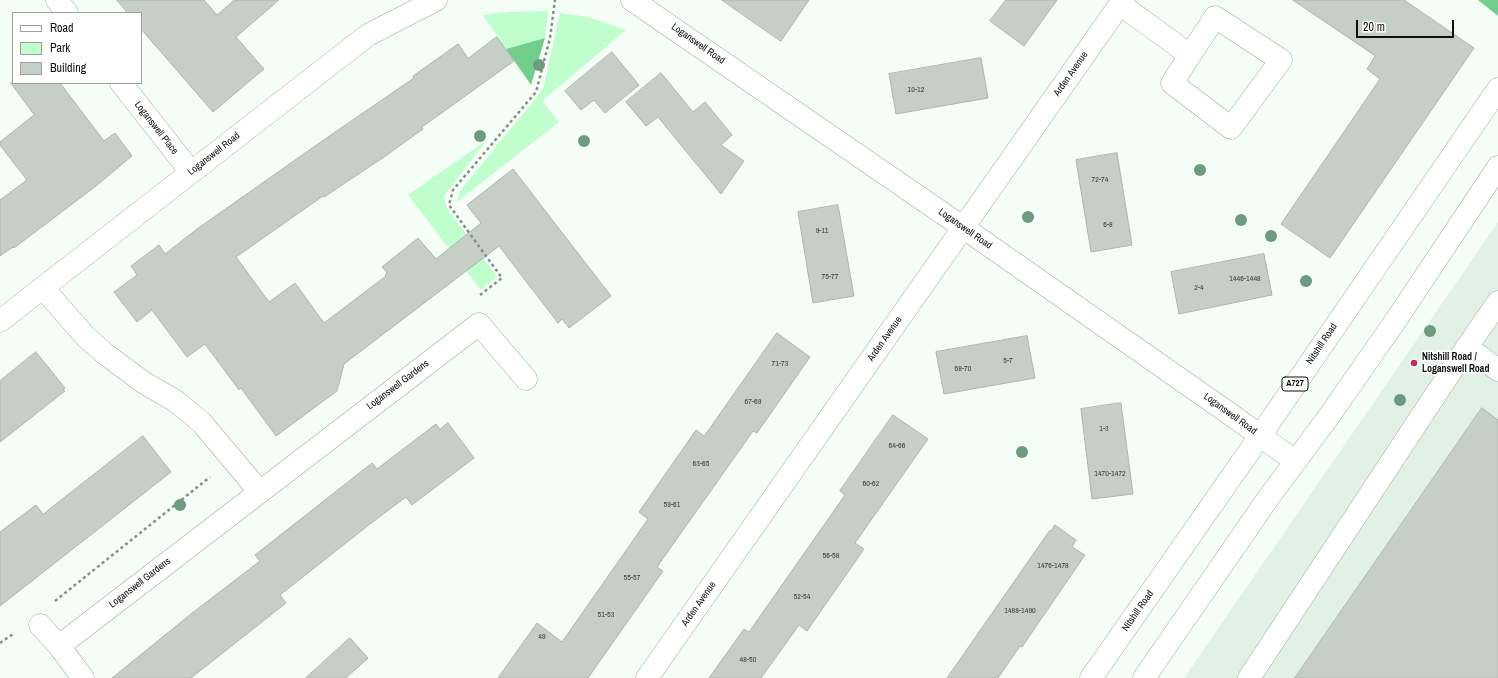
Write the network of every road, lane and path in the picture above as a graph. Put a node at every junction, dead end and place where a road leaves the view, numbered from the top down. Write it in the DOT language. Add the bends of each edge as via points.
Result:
graph roads {
  1 [pos="57,0"];
  2 [pos="436,0"];
  3 [pos="555,0"];
  4 [pos="633,0"];
  5 [pos="1121,2"];
  6 [pos="66,12"];
  7 [pos="1190,54"];
  8 [pos="122,84"];
  9 [pos="1498,89"];
  10 [pos="1498,167"];
  11 [pos="191,172"];
  12 [pos="964,228"];
  13 [pos="43,288"];
  14 [pos="1498,302"];
  15 [pos="0,321"];
  16 [pos="479,324"];
  17 [pos="1467,347"];
  18 [pos="1498,370"];
  19 [pos="526,379"];
  20 [pos="1260,436"];
  21 [pos="233,459"];
  22 [pos="1295,460"];
  23 [pos="259,491"];
  24 [pos="51,604"];
  25 [pos="40,625"];
  26 [pos="17,631"];
  27 [pos="0,643"];
  28 [pos="59,646"];
  29 [pos="83,678"];
  30 [pos="647,678"];
  31 [pos="1091,678"];
  32 [pos="1144,678"];
  33 [pos="1249,678"];
  1 -- 6 [label="street"];
  2 -- 11 [label="street, Loganswell Road" via="368,35"];
  3 -- 16 [label="path" via="550,38 536,92 452,190 449,205 502,278 477,297"];
  4 -- 12 [label="street, Loganswell Road"];
  5 -- 7 [label="street"];
  5 -- 12 [label="street, Arden Avenue"];
  7 -- 7 [label="street" via="1215,17 1281,60 1231,128 1172,83"];
  8 -- 11 [label="street, Loganswell Place"];
  9 -- 20 [label="street, Nitshill Road / A727"];
  10 -- 22 [label="street" via="1396,320"];
  11 -- 13 [label="street, Loganswell Road"];
  12 -- 20 [label="street, Loganswell Road"];
  12 -- 30 [label="street, Arden Avenue"];
  13 -- 15 [label="street, Loganswell Road"];
  13 -- 21 [label="street" via="85,336 143,382 177,402 202,423"];
  14 -- 17 [label="street"];
  16 -- 19 [label="street"];
  16 -- 23 [label="street, Loganswell Gardens"];
  17 -- 18 [label="street"];
  17 -- 33 [label="street"];
  20 -- 22 [label="street, Loganswell Road"];
  20 -- 31 [label="street, Nitshill Road / A727"];
  21 -- 23 [label="street"];
  21 -- 24 [label="path"];
  22 -- 32 [label="street"];
  23 -- 28 [label="street, Loganswell Gardens"];
  25 -- 28 [label="street"];
  26 -- 27 [label="path"];
  28 -- 29 [label="street"];
}
